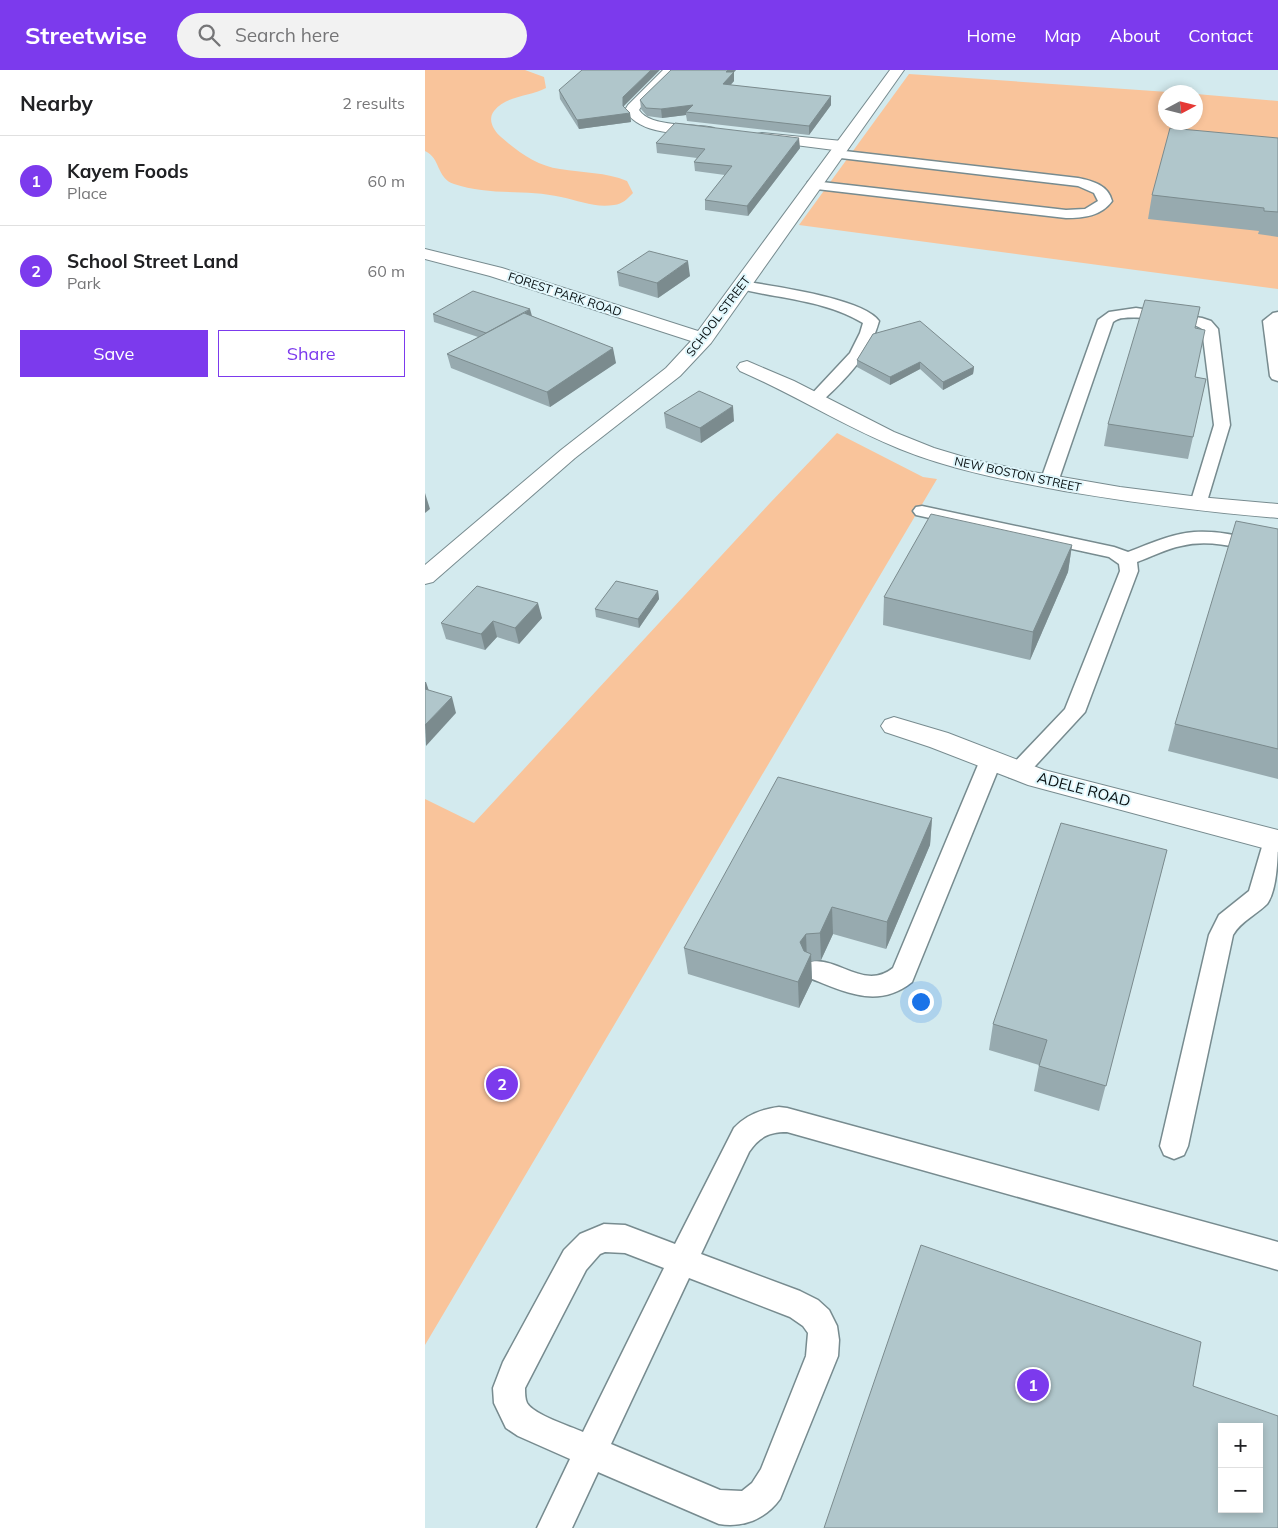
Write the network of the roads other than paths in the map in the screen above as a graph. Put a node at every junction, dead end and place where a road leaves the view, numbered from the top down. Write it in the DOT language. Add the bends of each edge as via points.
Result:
graph roads {
  1 [pos="671,70"];
  2 [pos="897,70"];
  3 [pos="727,133"];
  4 [pos="746,135"];
  5 [pos="839,150"];
  6 [pos="813,185"];
  7 [pos="425,254"];
  8 [pos="742,285"];
  9 [pos="1278,316"];
  10 [pos="703,339"];
  11 [pos="747,367"];
  12 [pos="1278,376"];
  13 [pos="815,399"];
  14 [pos="1049,482"];
  15 [pos="1199,504"];
  16 [pos="922,511"];
  17 [pos="1278,511"];
  18 [pos="1278,551"];
  19 [pos="1126,560"];
  20 [pos="425,577"];
  21 [pos="894,726"];
  22 [pos="991,760"];
  23 [pos="1017,770"];
  24 [pos="1277,840"];
  25 [pos="816,970"];
  26 [pos="1173,1146"];
  27 [pos="1278,1256"];
  28 [pos="683,1261"];
  29 [pos="591,1452"];
  30 [pos="554,1528"];
  1 -- 3 [label="street" via="635,104 631,110 634,116 653,124"];
  2 -- 5 [label="street, SCHOOL STREET"];
  4 -- 5 [label="street"];
  5 -- 6 [label="street, SCHOOL STREET"];
  5 -- 6 [label="lane" via="1078,182 1097,188 1105,201 1092,211 1066,214"];
  6 -- 8 [label="street, SCHOOL STREET"];
  7 -- 10 [label="street, FOREST PARK ROAD" via="505,275"];
  8 -- 10 [label="street, SCHOOL STREET"];
  8 -- 13 [label="lane" via="827,302 851,309 871,321 868,335 846,369"];
  9 -- 12 [label="lane" via="1271,321"];
  10 -- 20 [label="street, SCHOOL STREET" via="673,372 568,454"];
  11 -- 13 [label="street, NEW BOSTON STREET"];
  13 -- 14 [label="street, NEW BOSTON STREET" via="923,450 998,472"];
  14 -- 15 [label="street, NEW BOSTON STREET"];
  14 -- 15 [label="lane" via="1106,320 1116,314 1132,312 1197,321 1210,329 1222,414 1221,430"];
  15 -- 17 [label="street, NEW BOSTON STREET"];
  16 -- 19 [label="lane" via="1114,553"];
  18 -- 19 [label="lane" via="1219,539 1191,538"];
  19 -- 23 [label="lane" via="1129,571 1074,712"];
  21 -- 22 [label="street, ADELE ROAD"];
  22 -- 23 [label="street, ADELE ROAD"];
  22 -- 25 [label="lane" via="903,975 890,985 872,987"];
  23 -- 24 [label="street, ADELE ROAD"];
  24 -- 26 [label="lane" via="1260,896 1223,929"];
  27 -- 28 [label="lane" via="776,1119 752,1128 742,1139"];
  28 -- 29 [label="lane"];
  28 -- 29 [label="lane" via="618,1238 604,1238 590,1244 575,1260 514,1372 509,1396 517,1417"];
  28 -- 29 [label="lane" via="800,1306 813,1314 821,1326 822,1356 773,1480 764,1495 751,1505 727,1508"];
  29 -- 30 [label="lane"];
}
